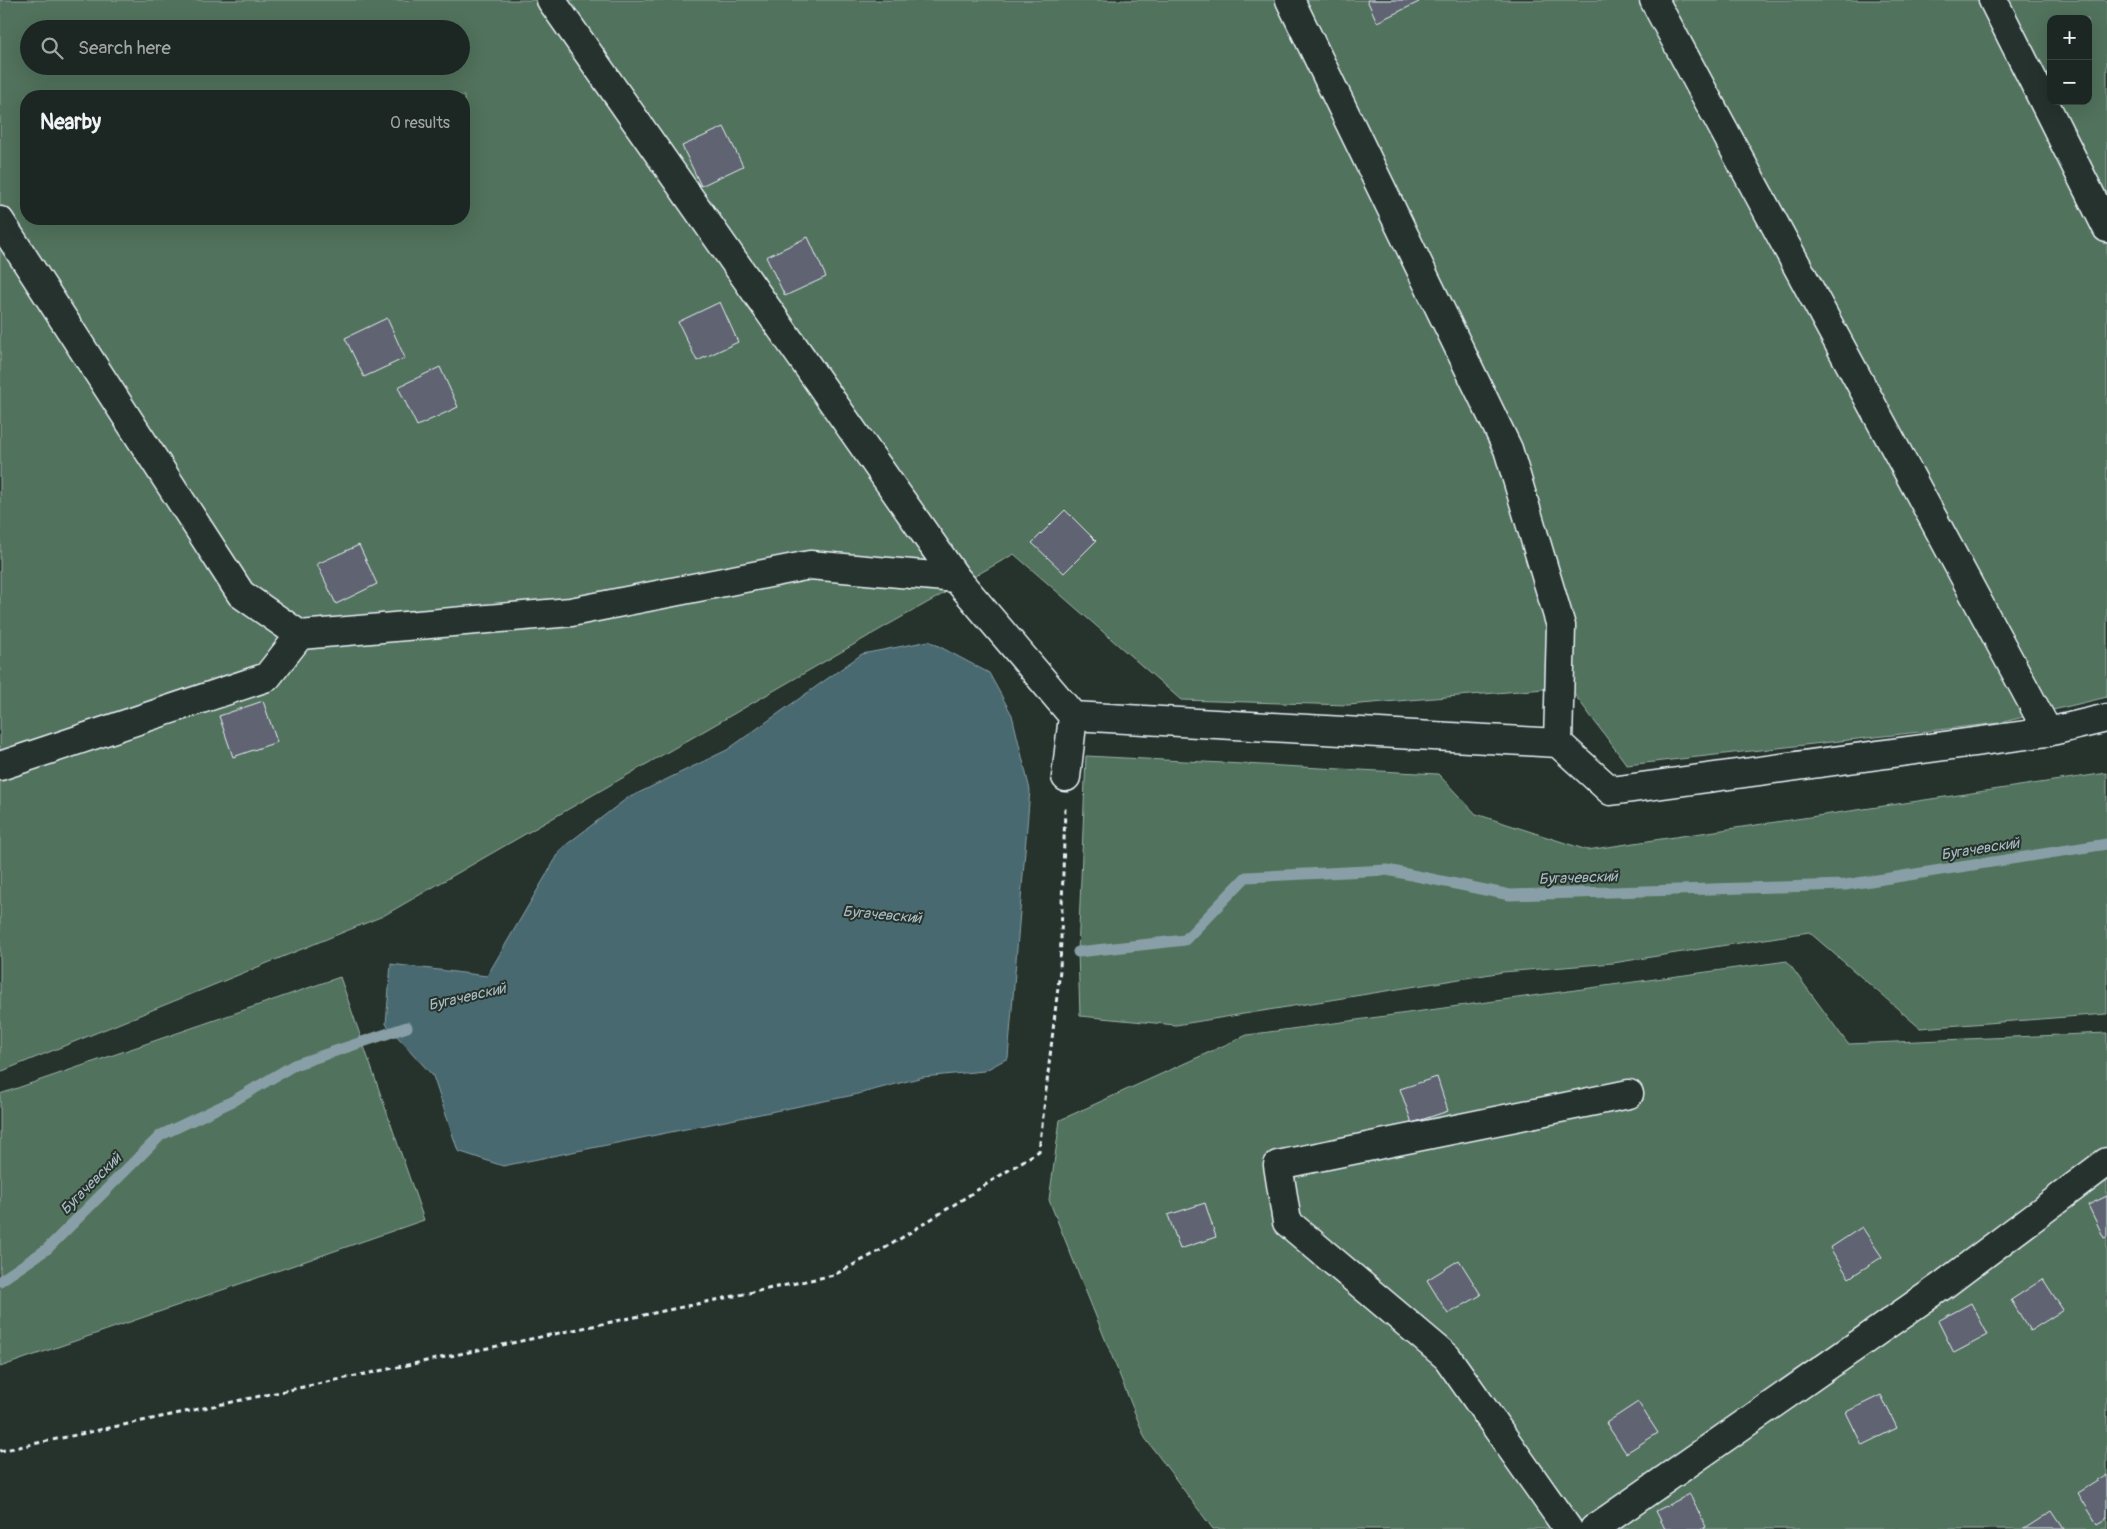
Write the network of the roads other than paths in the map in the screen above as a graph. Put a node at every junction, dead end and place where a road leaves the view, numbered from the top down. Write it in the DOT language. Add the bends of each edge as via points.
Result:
graph roads {
  1 [pos="551,0"];
  2 [pos="1290,0"];
  3 [pos="1654,0"];
  4 [pos="1993,0"];
  5 [pos="0,221"];
  6 [pos="2107,228"];
  7 [pos="956,578"];
  8 [pos="300,635"];
  9 [pos="1073,716"];
  10 [pos="2107,718"];
  11 [pos="2048,732"];
  12 [pos="1558,744"];
  13 [pos="0,766"];
  14 [pos="1066,777"];
  15 [pos="1630,1094"];
  16 [pos="2107,1162"];
  17 [pos="1568,1529"];
  18 [pos="1594,1529"];
  1 -- 7 [label="lane"];
  2 -- 12 [label="lane" via="1508,449 1561,626"];
  3 -- 11 [label="lane"];
  4 -- 6 [label="lane"];
  5 -- 8 [label="lane" via="241,594"];
  7 -- 8 [label="lane" via="810,565 571,612"];
  7 -- 9 [label="lane"];
  8 -- 13 [label="lane" via="267,677"];
  9 -- 12 [label="lane"];
  9 -- 14 [label="lane"];
  10 -- 11 [label="lane"];
  11 -- 12 [label="lane" via="1611,791"];
  15 -- 17 [label="lane" via="1278,1164 1287,1222 1447,1357"];
  16 -- 18 [label="lane" via="1942,1286"];
}
